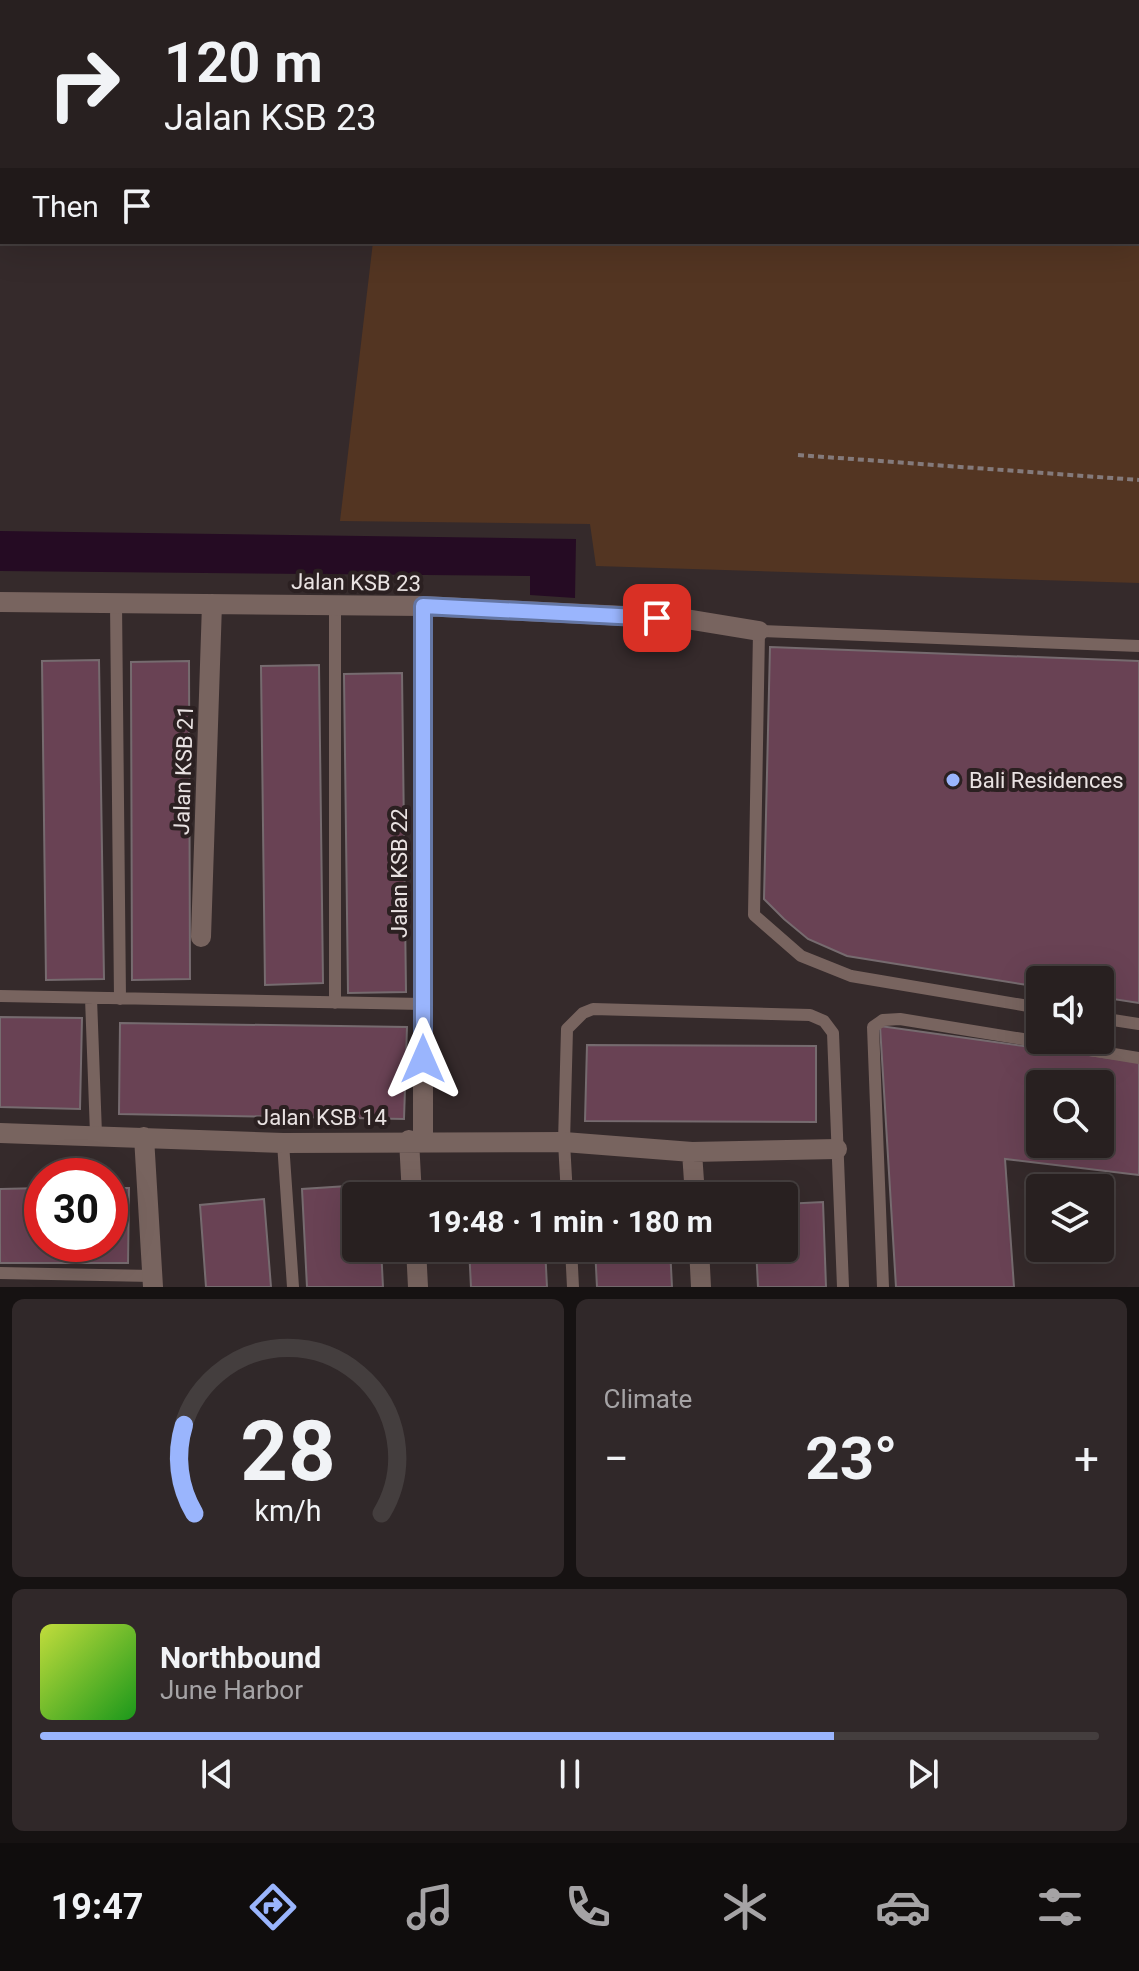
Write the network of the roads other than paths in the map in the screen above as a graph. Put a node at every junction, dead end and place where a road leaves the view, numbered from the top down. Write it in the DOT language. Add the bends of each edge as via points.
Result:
graph roads {
  1 [pos="0,602"];
  2 [pos="116,603"];
  3 [pos="212,604"];
  4 [pos="335,605"];
  5 [pos="423,606"];
  6 [pos="759,631"];
  7 [pos="1139,646"];
  8 [pos="201,937"];
  9 [pos="0,996"];
  10 [pos="91,998"];
  11 [pos="120,999"];
  12 [pos="335,1003"];
  13 [pos="423,1004"];
  14 [pos="1026,1006"];
  15 [pos="1114,1020"];
  16 [pos="1139,1024"];
  17 [pos="1139,1058"];
  18 [pos="0,1133"];
  19 [pos="96,1134"];
  20 [pos="144,1137"];
  21 [pos="416,1140"];
  22 [pos="564,1142"];
  23 [pos="283,1143"];
  24 [pos="837,1149"];
  25 [pos="692,1152"];
  26 [pos="413,1182"];
  27 [pos="566,1182"];
  28 [pos="694,1182"];
  29 [pos="417,1262"];
  30 [pos="572,1262"];
  31 [pos="700,1262"];
  32 [pos="0,1273"];
  33 [pos="153,1282"];
  34 [pos="293,1287"];
  35 [pos="418,1287"];
  36 [pos="573,1287"];
  37 [pos="701,1287"];
  38 [pos="843,1287"];
  39 [pos="883,1287"];
  1 -- 2 [label="street, Jalan KSB 23"];
  2 -- 3 [label="street, Jalan KSB 23"];
  2 -- 11 [label="lane"];
  3 -- 4 [label="street, Jalan KSB 23"];
  3 -- 8 [label="street, Jalan KSB 21"];
  4 -- 5 [label="street, Jalan KSB 23"];
  4 -- 12 [label="lane"];
  5 -- 6 [label="street, Jalan KSB 23" via="686,619"];
  5 -- 13 [label="street, Jalan KSB 22"];
  6 -- 7 [label="lane"];
  6 -- 14 [label="lane" via="754,915 801,956 851,976"];
  9 -- 10 [label="lane"];
  10 -- 11 [label="lane"];
  10 -- 19 [label="lane"];
  11 -- 12 [label="lane"];
  12 -- 13 [label="lane"];
  13 -- 21 [label="street, Jalan KSB 22"];
  15 -- 16 [label="lane"];
  17 -- 39 [label="lane" via="900,1019 873,1027"];
  18 -- 19 [label="street, Jalan KSB 14"];
  19 -- 20 [label="street, Jalan KSB 14"];
  20 -- 23 [label="street, Jalan KSB 14"];
  20 -- 33 [label="street"];
  21 -- 22 [label="street, Jalan KSB 14"];
  21 -- 23 [label="street, Jalan KSB 14"];
  21 -- 26 [label="street, Jalan KSB 22"];
  22 -- 24 [label="lane" via="567,1029 593,1009 810,1015 824,1021 833,1033"];
  22 -- 25 [label="street, Jalan KSB 14"];
  22 -- 27 [label="lane"];
  23 -- 34 [label="lane"];
  24 -- 25 [label="street, Jalan KSB 14"];
  24 -- 38 [label="lane"];
  25 -- 28 [label="street"];
  29 -- 35 [label="street"];
  30 -- 36 [label="lane"];
  31 -- 37 [label="street"];
  32 -- 33 [label="lane"];
}
